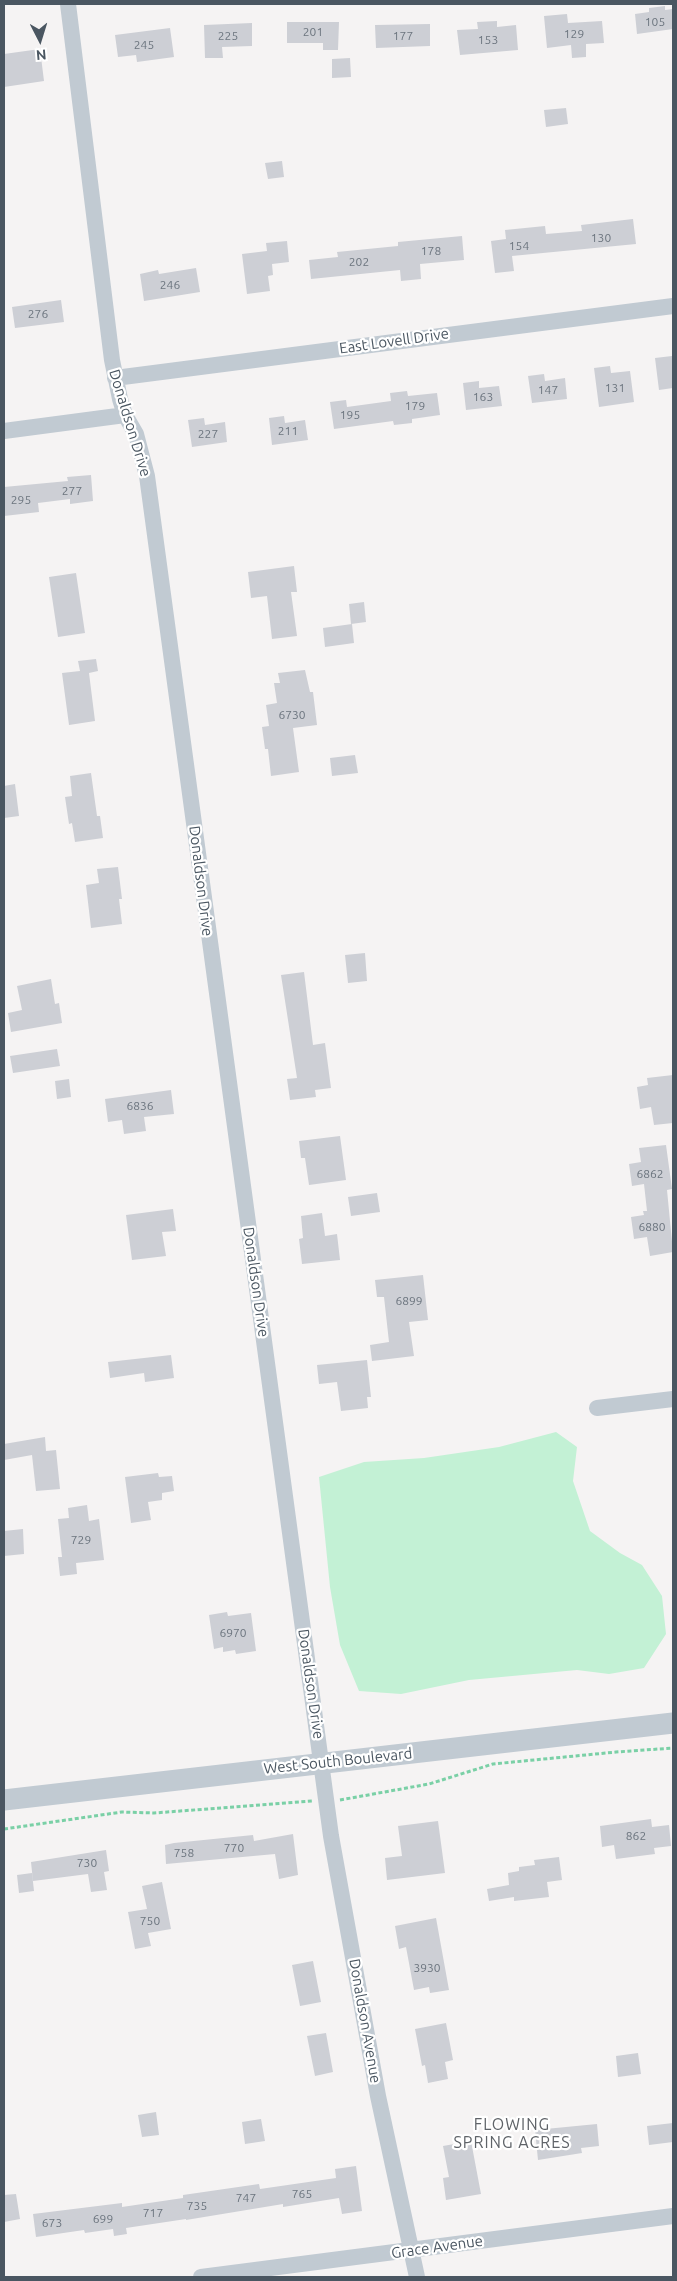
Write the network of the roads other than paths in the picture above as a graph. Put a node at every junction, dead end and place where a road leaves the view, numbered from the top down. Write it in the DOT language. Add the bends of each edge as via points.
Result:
graph roads {
  1 [pos="68,4"];
  2 [pos="673,306"];
  3 [pos="115,378"];
  4 [pos="125,415"];
  5 [pos="4,431"];
  6 [pos="673,1399"];
  7 [pos="597,1408"];
  8 [pos="673,1723"];
  9 [pos="321,1763"];
  10 [pos="4,1800"];
  11 [pos="673,2216"];
  12 [pos="410,2250"];
  13 [pos="201,2277"];
  14 [pos="417,2277"];
  1 -- 3 [label="street, Donaldson Drive"];
  2 -- 3 [label="street, East Lovell Drive"];
  3 -- 4 [label="street, Donaldson Drive"];
  4 -- 5 [label="street"];
  4 -- 9 [label="street, Donaldson Drive" via="143,455 148,485"];
  6 -- 7 [label="street"];
  8 -- 9 [label="street, West South Boulevard"];
  9 -- 10 [label="street, West South Boulevard"];
  9 -- 12 [label="street, Donaldson Avenue" via="378,2096"];
  11 -- 12 [label="street, Grace Avenue"];
  12 -- 13 [label="street, Grace Avenue"];
  12 -- 14 [label="street, Donaldson Avenue"];
}
